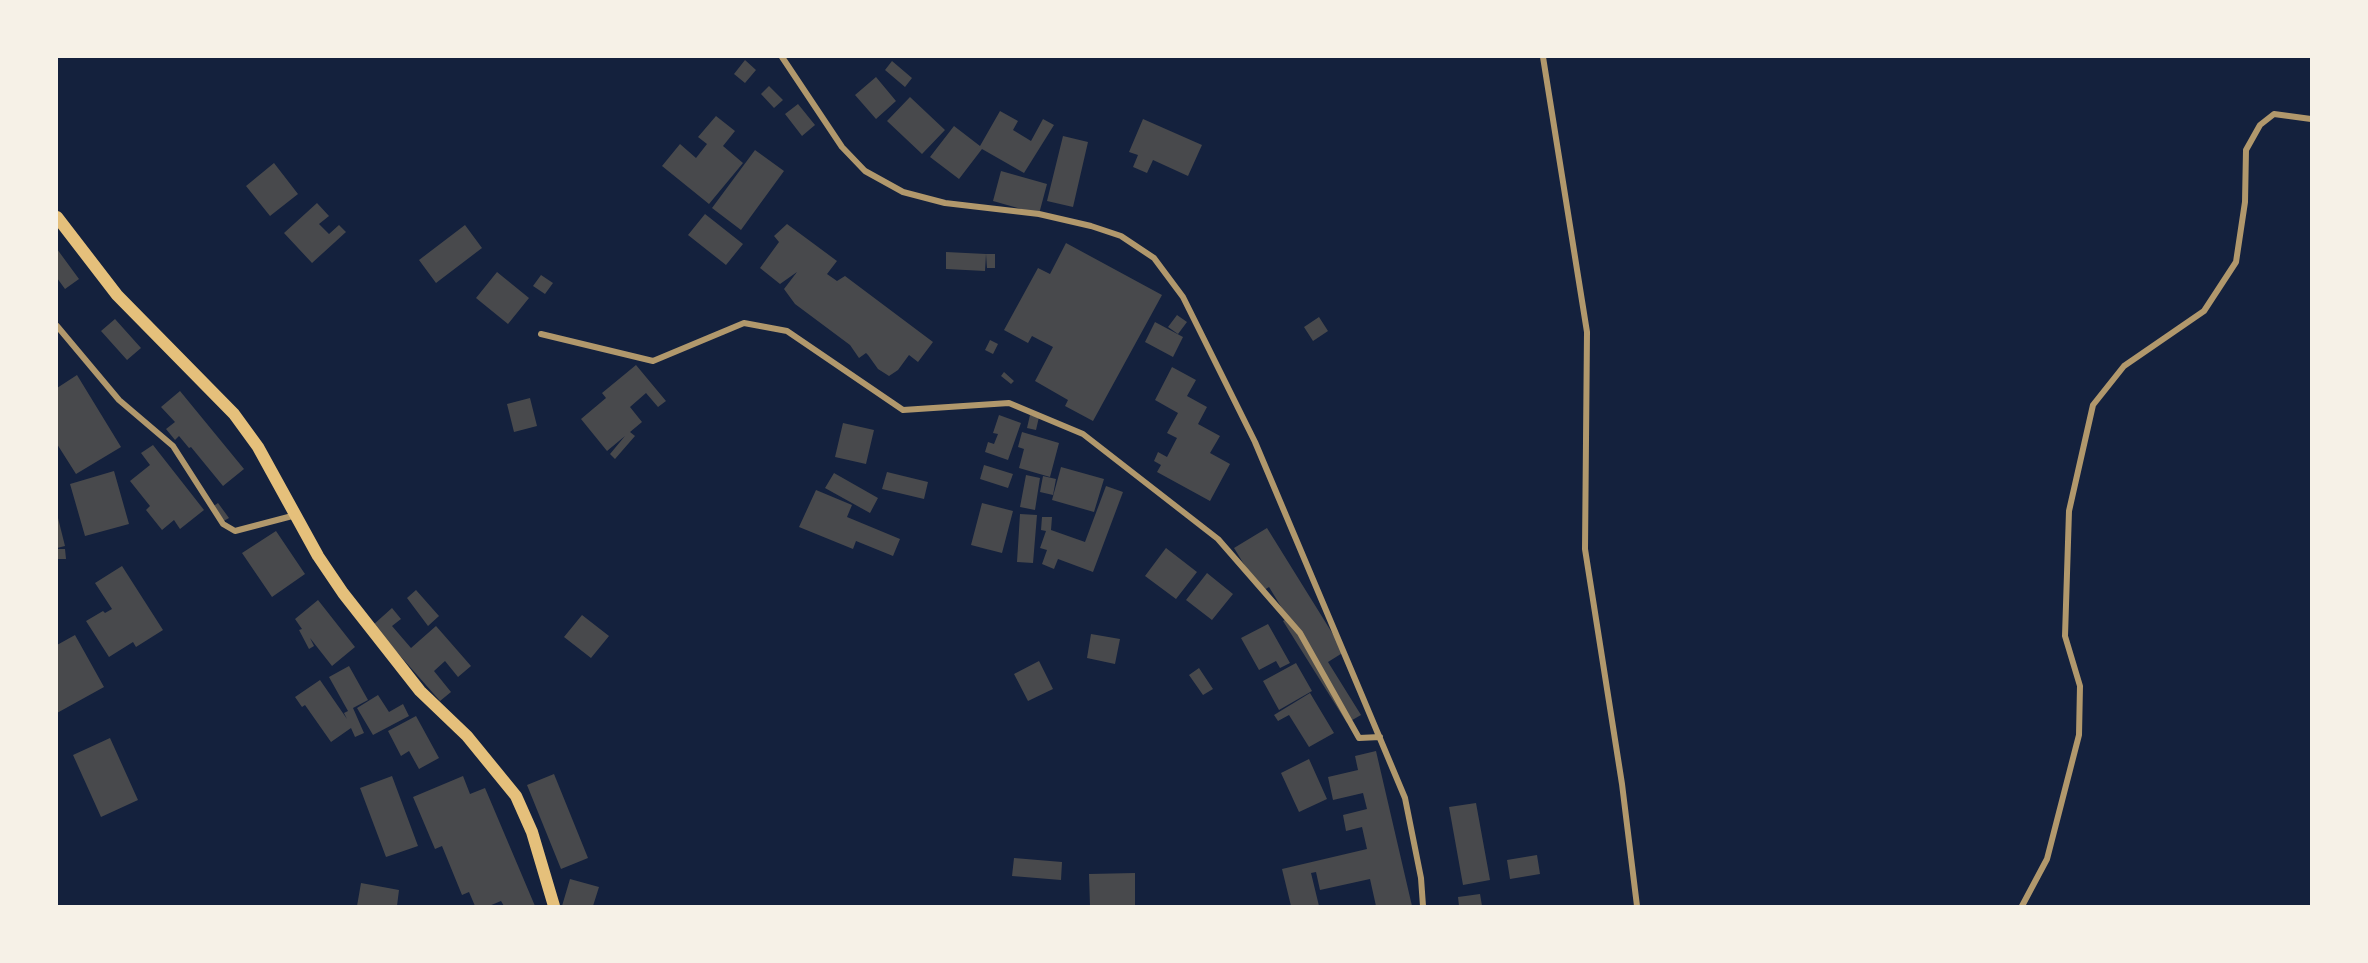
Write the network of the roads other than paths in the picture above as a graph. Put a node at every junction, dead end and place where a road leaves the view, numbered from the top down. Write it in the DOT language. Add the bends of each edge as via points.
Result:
graph roads {
  1 [pos="782,57"];
  2 [pos="1544,57"];
  3 [pos="2311,119"];
  4 [pos="57,217"];
  5 [pos="57,326"];
  6 [pos="541,334"];
  7 [pos="296,515"];
  8 [pos="1380,737"];
  9 [pos="554,906"];
  10 [pos="1423,906"];
  11 [pos="1636,906"];
  12 [pos="2022,906"];
  1 -- 8 [label="street" via="842,147 865,171 903,192 945,203 1039,214 1091,226 1121,236 1154,258 1184,297 1255,442"];
  2 -- 11 [label="street" via="1587,332 1585,549 1622,784"];
  3 -- 12 [label="street" via="2274,114 2260,125 2246,150 2246,202 2236,262 2204,310 2124,366 2093,405 2069,511 2065,636 2080,686 2079,735 2047,859"];
  4 -- 7 [label="main road" via="117,295 234,414 258,447"];
  5 -- 7 [label="street" via="119,400 173,446 223,524 235,531"];
  6 -- 8 [label="street" via="653,361 744,323 787,331 903,410 1009,403 1083,435 1218,539 1300,633 1359,738"];
  7 -- 9 [label="main road" via="318,556 375,637 420,691 467,736 516,796 532,832"];
  8 -- 10 [label="street" via="1405,798"];
}
